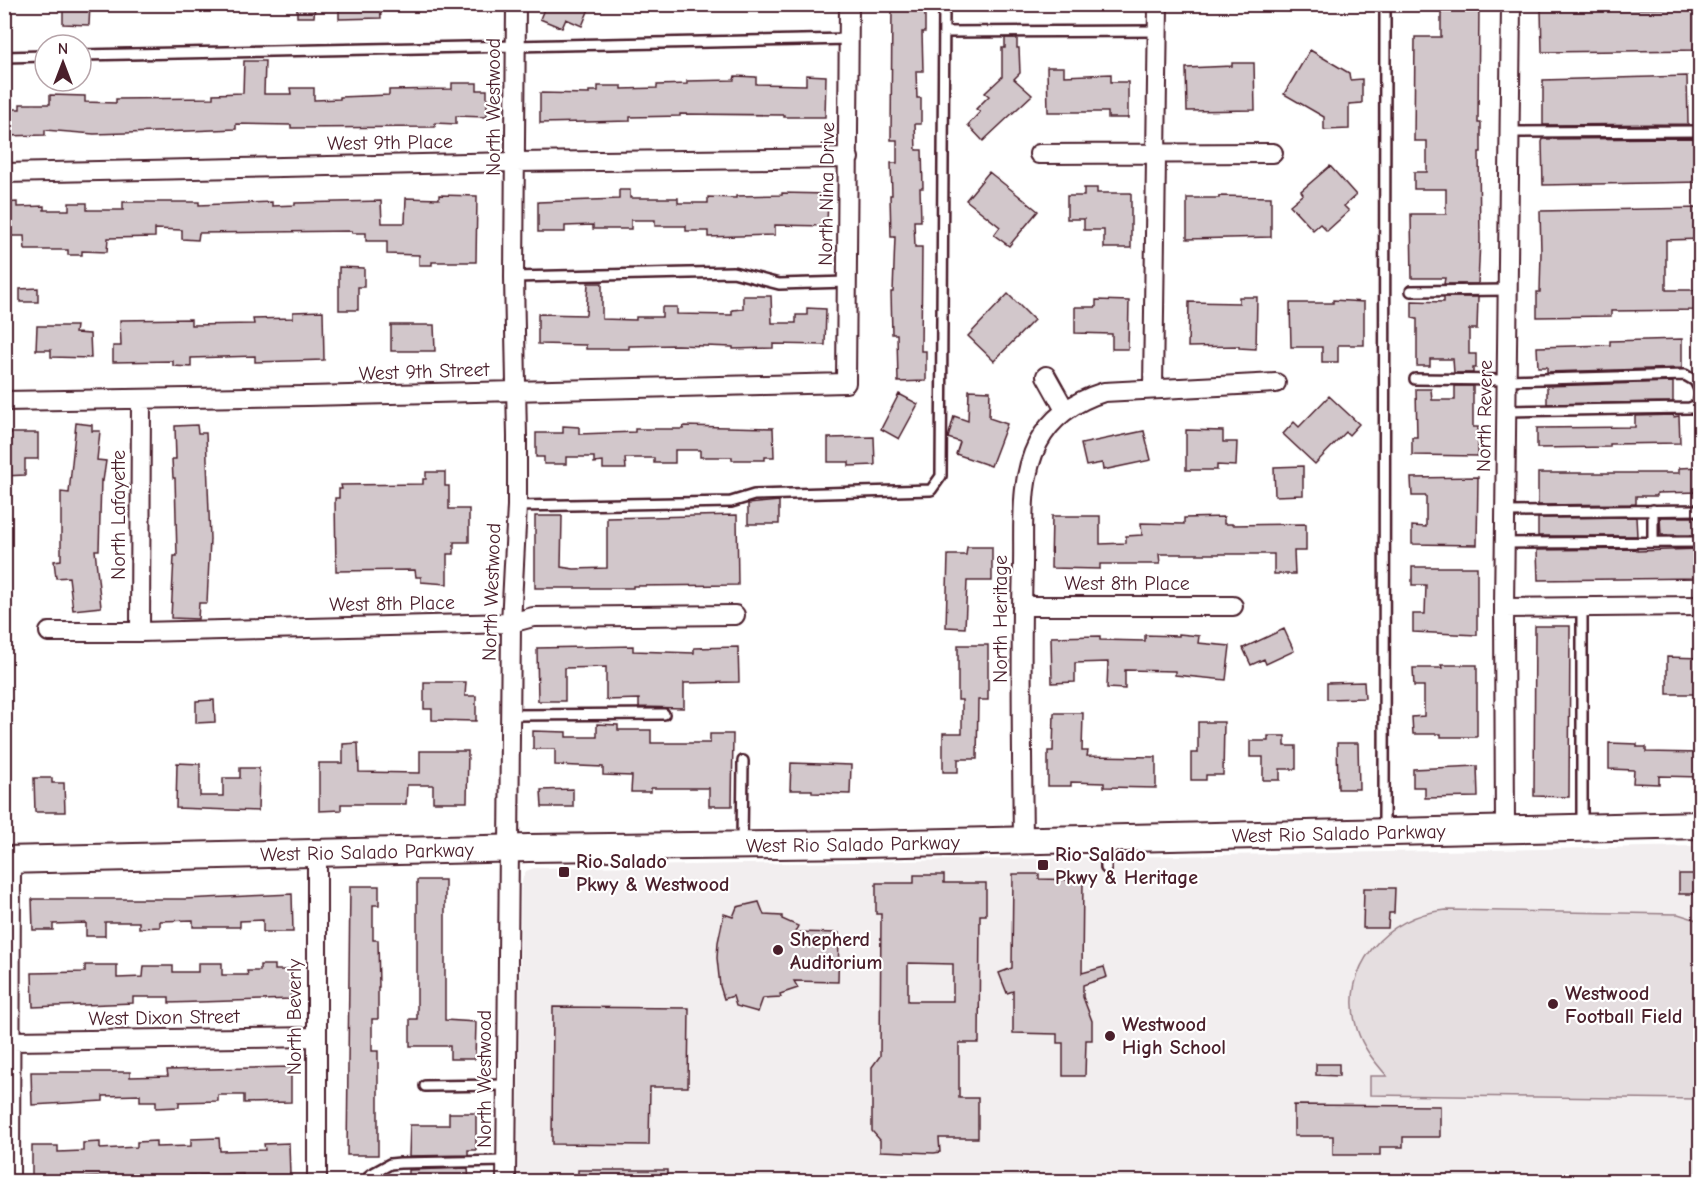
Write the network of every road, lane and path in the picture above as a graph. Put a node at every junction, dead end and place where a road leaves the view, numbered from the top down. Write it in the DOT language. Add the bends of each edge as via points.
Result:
graph roads {
  1 [pos="516,4"];
  2 [pos="849,4"];
  3 [pos="944,4"];
  4 [pos="1158,4"];
  5 [pos="1385,4"];
  6 [pos="1511,4"];
  7 [pos="1158,31"];
  8 [pos="944,32"];
  9 [pos="849,39"];
  10 [pos="516,46"];
  11 [pos="33,56"];
  12 [pos="93,56"];
  13 [pos="4,57"];
  14 [pos="1701,131"];
  15 [pos="1510,132"];
  16 [pos="1157,153"];
  17 [pos="1273,153"];
  18 [pos="1039,154"];
  19 [pos="849,158"];
  20 [pos="515,162"];
  21 [pos="4,173"];
  22 [pos="514,277"];
  23 [pos="847,282"];
  24 [pos="1508,290"];
  25 [pos="1411,291"];
  26 [pos="1046,376"];
  27 [pos="1414,379"];
  28 [pos="1507,380"];
  29 [pos="846,383"];
  30 [pos="1276,383"];
  31 [pos="1153,388"];
  32 [pos="517,391"];
  33 [pos="1701,391"];
  34 [pos="1701,397"];
  35 [pos="141,399"];
  36 [pos="4,401"];
  37 [pos="1065,410"];
  38 [pos="1507,411"];
  39 [pos="516,506"];
  40 [pos="1653,510"];
  41 [pos="1701,510"];
  42 [pos="1505,512"];
  43 [pos="1653,542"];
  44 [pos="1701,542"];
  45 [pos="1505,543"];
  46 [pos="1022,606"];
  47 [pos="1233,606"];
  48 [pos="1701,606"];
  49 [pos="1582,607"];
  50 [pos="1504,608"];
  51 [pos="735,615"];
  52 [pos="511,623"];
  53 [pos="49,632"];
  54 [pos="140,632"];
  55 [pos="664,714"];
  56 [pos="510,715"];
  57 [pos="743,761"];
  58 [pos="1701,825"];
  59 [pos="1582,828"];
  60 [pos="1505,829"];
  61 [pos="1384,832"];
  62 [pos="1106,838"];
  63 [pos="1023,840"];
  64 [pos="742,846"];
  65 [pos="509,849"];
  66 [pos="317,854"];
  67 [pos="8,860"];
  68 [pos="1106,868"];
  69 [pos="317,1037"];
  70 [pos="12,1041"];
  71 [pos="507,1085"];
  72 [pos="425,1086"];
  73 [pos="507,1161"];
  74 [pos="370,1175"];
  75 [pos="10,1182"];
  76 [pos="317,1182"];
  77 [pos="506,1182"];
  1 -- 10 [label="street, North Westwood"];
  2 -- 9 [label="street, North Nina Drive"];
  3 -- 8 [label="lane"];
  4 -- 7 [label="street"];
  5 -- 61 [label="lane"];
  6 -- 15 [label="street, North Revere"];
  7 -- 8 [label="lane"];
  7 -- 16 [label="street"];
  8 -- 39 [label="lane" via="940,476 932,490 754,495 731,502"];
  9 -- 10 [label="lane"];
  9 -- 19 [label="street, North Nina Drive"];
  10 -- 12 [label="lane"];
  10 -- 20 [label="street, North Westwood"];
  11 -- 13 [label="lane"];
  14 -- 15 [label="lane"];
  15 -- 24 [label="street, North Revere"];
  16 -- 17 [label="street"];
  16 -- 18 [label="street"];
  16 -- 31 [label="street"];
  19 -- 20 [label="street, West 9th Place"];
  19 -- 23 [label="street, North Nina Drive"];
  20 -- 21 [label="street, West 9th Place"];
  20 -- 22 [label="street, North Westwood"];
  22 -- 23 [label="lane" via="734,272 779,284"];
  22 -- 32 [label="street, North Westwood"];
  23 -- 29 [label="street, North Nina Drive"];
  24 -- 25 [label="lane"];
  24 -- 28 [label="street, North Revere"];
  26 -- 37 [label="street"];
  27 -- 28 [label="lane"];
  28 -- 33 [label="lane" via="1686,375"];
  28 -- 38 [label="street, North Revere"];
  29 -- 32 [label="street, West 9th Street"];
  30 -- 31 [label="street, North Heritage"];
  31 -- 37 [label="street, North Heritage" via="1104,392"];
  32 -- 35 [label="street, West 9th Street"];
  32 -- 39 [label="street, North Westwood"];
  34 -- 38 [label="lane" via="1690,408"];
  35 -- 36 [label="street, West 9th Street"];
  35 -- 54 [label="street, North Lafayette"];
  37 -- 46 [label="street, North Heritage" via="1048,426 1028,468"];
  38 -- 42 [label="street, North Revere"];
  39 -- 52 [label="street, North Westwood"];
  40 -- 41 [label="lane"];
  40 -- 42 [label="lane"];
  40 -- 43 [label="lane"];
  42 -- 45 [label="street, North Revere"];
  43 -- 44 [label="lane"];
  43 -- 45 [label="lane"];
  45 -- 50 [label="street, North Revere"];
  46 -- 47 [label="street, West 8th Place"];
  46 -- 63 [label="street, North Heritage"];
  48 -- 49 [label="street"];
  49 -- 50 [label="street"];
  49 -- 59 [label="lane"];
  50 -- 60 [label="street, North Revere"];
  51 -- 52 [label="street, West 8th Place" via="533,617"];
  52 -- 54 [label="street, West 8th Place"];
  52 -- 56 [label="street, North Westwood"];
  53 -- 54 [label="street, West 8th Place"];
  55 -- 56 [label="lane"];
  56 -- 65 [label="street, North Westwood"];
  57 -- 64 [label="lane"];
  58 -- 59 [label="main road, West Rio Salado Parkway"];
  59 -- 60 [label="main road, West Rio Salado Parkway"];
  60 -- 61 [label="main road, West Rio Salado Parkway"];
  61 -- 62 [label="main road, West Rio Salado Parkway"];
  62 -- 63 [label="main road, West Rio Salado Parkway"];
  62 -- 68 [label="lane"];
  63 -- 64 [label="main road, West Rio Salado Parkway"];
  64 -- 65 [label="main road, West Rio Salado Parkway"];
  65 -- 66 [label="main road, West Rio Salado Parkway"];
  65 -- 71 [label="street, North Westwood"];
  66 -- 67 [label="main road, West Rio Salado Parkway"];
  66 -- 69 [label="street, North Beverly"];
  67 -- 70 [label="street"];
  69 -- 70 [label="street, West Dixon Street"];
  69 -- 76 [label="street, North Beverly"];
  70 -- 75 [label="street"];
  71 -- 72 [label="lane"];
  71 -- 73 [label="street, North Westwood"];
  73 -- 74 [label="lane" via="390,1164"];
  73 -- 77 [label="street, North Westwood"];
}
